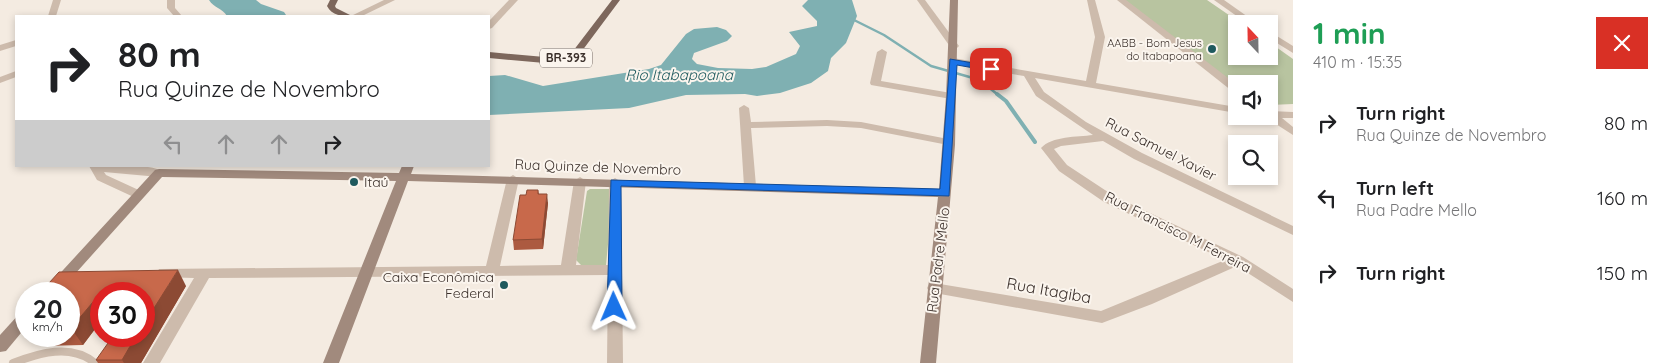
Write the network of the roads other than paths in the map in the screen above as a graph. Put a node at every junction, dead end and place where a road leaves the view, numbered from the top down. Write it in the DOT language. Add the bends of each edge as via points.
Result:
graph roads {
  1 [pos="57,0"];
  2 [pos="171,0"];
  3 [pos="334,0"];
  4 [pos="391,0"];
  5 [pos="503,0"];
  6 [pos="514,0"];
  7 [pos="616,0"];
  8 [pos="922,0"];
  9 [pos="954,0"];
  10 [pos="1091,0"];
  11 [pos="1121,0"];
  12 [pos="1218,0"];
  13 [pos="52,15"];
  14 [pos="177,15"];
  15 [pos="346,15"];
  16 [pos="358,15"];
  17 [pos="487,15"];
  18 [pos="1240,15"];
  19 [pos="490,25"];
  20 [pos="1278,40"];
  21 [pos="15,43"];
  22 [pos="954,46"];
  23 [pos="0,48"];
  24 [pos="1293,50"];
  25 [pos="882,52"];
  26 [pos="490,55"];
  27 [pos="953,68"];
  28 [pos="15,74"];
  29 [pos="1028,76"];
  30 [pos="0,80"];
  31 [pos="1228,83"];
  32 [pos="1090,86"];
  33 [pos="951,96"];
  34 [pos="744,108"];
  35 [pos="1228,109"];
  36 [pos="1278,115"];
  37 [pos="1293,115"];
  38 [pos="1278,121"];
  39 [pos="746,125"];
  40 [pos="1293,132"];
  41 [pos="1103,136"];
  42 [pos="948,142"];
  43 [pos="95,167"];
  44 [pos="162,170"];
  45 [pos="406,172"];
  46 [pos="513,179"];
  47 [pos="580,181"];
  48 [pos="615,182"];
  49 [pos="750,186"];
  50 [pos="945,193"];
  51 [pos="138,195"];
  52 [pos="1293,231"];
  53 [pos="1238,260"];
  54 [pos="568,270"];
  55 [pos="614,270"];
  56 [pos="492,271"];
  57 [pos="204,272"];
  58 [pos="366,272"];
  59 [pos="66,273"];
  60 [pos="86,273"];
  61 [pos="145,273"];
  62 [pos="58,282"];
  63 [pos="934,288"];
  64 [pos="1293,296"];
  65 [pos="15,329"];
  66 [pos="0,346"];
  67 [pos="13,363"];
  68 [pos="95,363"];
  69 [pos="151,363"];
  70 [pos="330,363"];
  71 [pos="615,363"];
  72 [pos="928,363"];
  1 -- 13 [label="street"];
  2 -- 14 [label="street" via="171,8"];
  3 -- 15 [label="main road" via="333,10"];
  4 -- 16 [label="street"];
  5 -- 17 [label="street"];
  6 -- 19 [label="street"];
  7 -- 26 [label="main road, BR-393" via="573,57 556,61"];
  8 -- 22 [label="street"];
  9 -- 22 [label="main road, Rua Padre Mello"];
  10 -- 32 [label="street" via="1100,37"];
  11 -- 31 [label="street"];
  12 -- 18 [label="street"];
  20 -- 24 [label="street"];
  21 -- 23 [label="street"];
  22 -- 27 [label="main road, Rua Padre Mello"];
  25 -- 33 [label="street" via="875,83"];
  27 -- 29 [label="street"];
  27 -- 33 [label="main road, Rua Padre Mello"];
  28 -- 30 [label="street"];
  29 -- 32 [label="street"];
  29 -- 41 [label="street, Rua Samuel Xavier" via="1040,94"];
  32 -- 35 [label="street"];
  33 -- 42 [label="main road, Rua Padre Mello"];
  34 -- 39 [label="street"];
  36 -- 37 [label="street"];
  38 -- 40 [label="street"];
  39 -- 42 [label="street" via="861,125"];
  39 -- 49 [label="street"];
  41 -- 52 [label="street, Rua Samuel Xavier"];
  41 -- 53 [label="street, Rua Francisco M Ferreira" via="1047,148 1063,168 1109,199"];
  42 -- 50 [label="main road, Rua Padre Mello"];
  43 -- 44 [label="street"];
  43 -- 51 [label="street" via="101,177"];
  44 -- 45 [label="main road, Rua Quinze de Novembro"];
  44 -- 51 [label="main road"];
  45 -- 46 [label="main road, Rua Quinze de Novembro"];
  45 -- 58 [label="main road"];
  46 -- 47 [label="main road, Rua Quinze de Novembro"];
  46 -- 56 [label="street"];
  47 -- 48 [label="main road, Rua Quinze de Novembro"];
  47 -- 54 [label="street"];
  48 -- 49 [label="main road, Rua Quinze de Novembro"];
  48 -- 55 [label="street"];
  49 -- 50 [label="main road, Rua Quinze de Novembro"];
  50 -- 63 [label="main road, Rua Padre Mello"];
  51 -- 59 [label="main road"];
  53 -- 63 [label="street, Rua Itagiba" via="1102,317"];
  53 -- 64 [label="street, Rua Francisco M Ferreira"];
  54 -- 55 [label="street"];
  54 -- 56 [label="street"];
  55 -- 71 [label="street"];
  56 -- 58 [label="street"];
  57 -- 58 [label="street"];
  57 -- 61 [label="street"];
  57 -- 69 [label="street"];
  58 -- 70 [label="main road"];
  59 -- 60 [label="street"];
  59 -- 62 [label="main road"];
  63 -- 72 [label="main road, Rua Padre Mello"];
  65 -- 66 [label="main road"];
  67 -- 68 [label="lane" via="54,352 80,353"];
}
